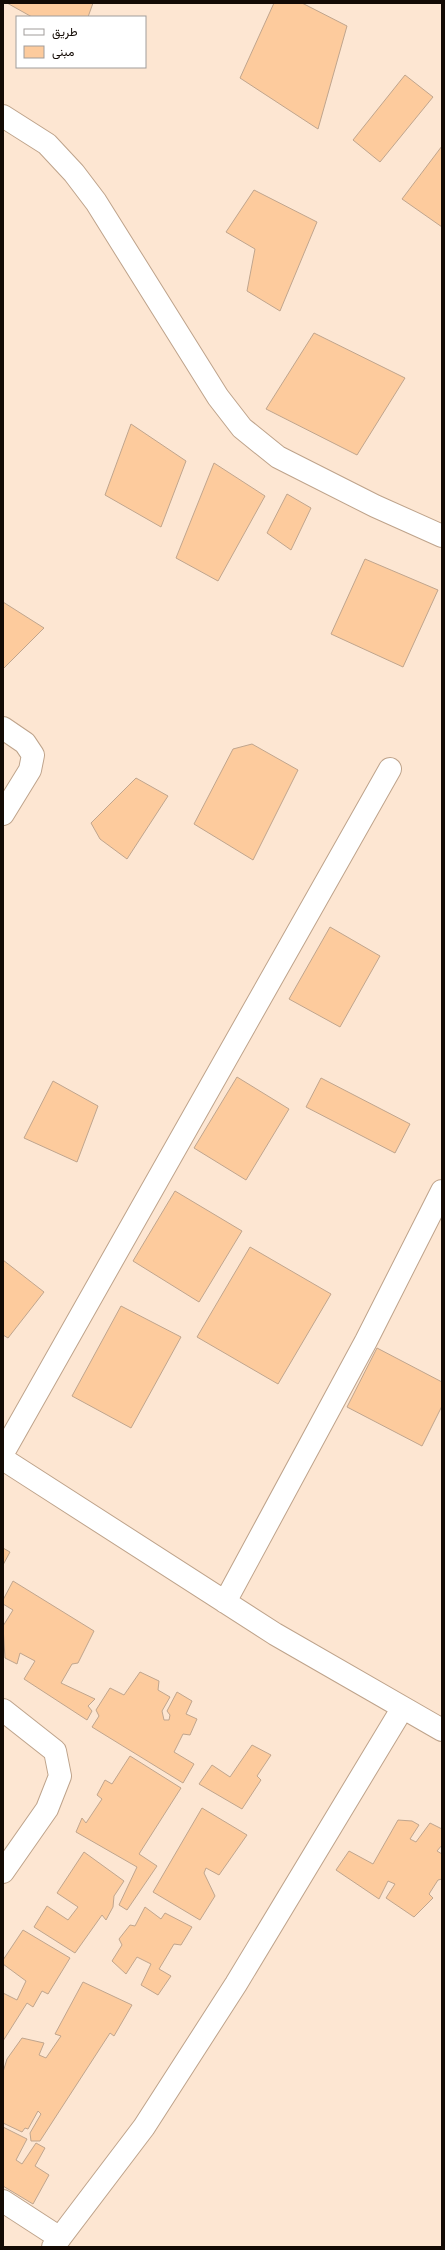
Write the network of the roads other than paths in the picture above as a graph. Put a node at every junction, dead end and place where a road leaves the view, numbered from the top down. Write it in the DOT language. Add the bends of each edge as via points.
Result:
graph roads {
  1 [pos="3,116"];
  2 [pos="442,536"];
  3 [pos="3,728"];
  4 [pos="390,769"];
  5 [pos="3,814"];
  6 [pos="442,1191"];
  7 [pos="3,1453"];
  8 [pos="3,1459"];
  9 [pos="225,1602"];
  10 [pos="402,1709"];
  11 [pos="3,1710"];
  12 [pos="442,1730"];
  13 [pos="3,1872"];
  14 [pos="3,2201"];
  15 [pos="56,2242"];
  1 -- 2 [label="street" via="47,144 74,173 96,202 218,397 242,428 278,457 375,506"];
  3 -- 5 [label="street" via="24,744 32,755 30,770"];
  4 -- 7 [label="street"];
  6 -- 9 [label="street" via="366,1341"];
  8 -- 9 [label="street"];
  9 -- 10 [label="street"];
  10 -- 12 [label="street"];
  10 -- 15 [label="street" via="211,2023 144,2127"];
  11 -- 13 [label="street" via="55,1751 60,1776 47,1809"];
  14 -- 15 [label="street"];
}
